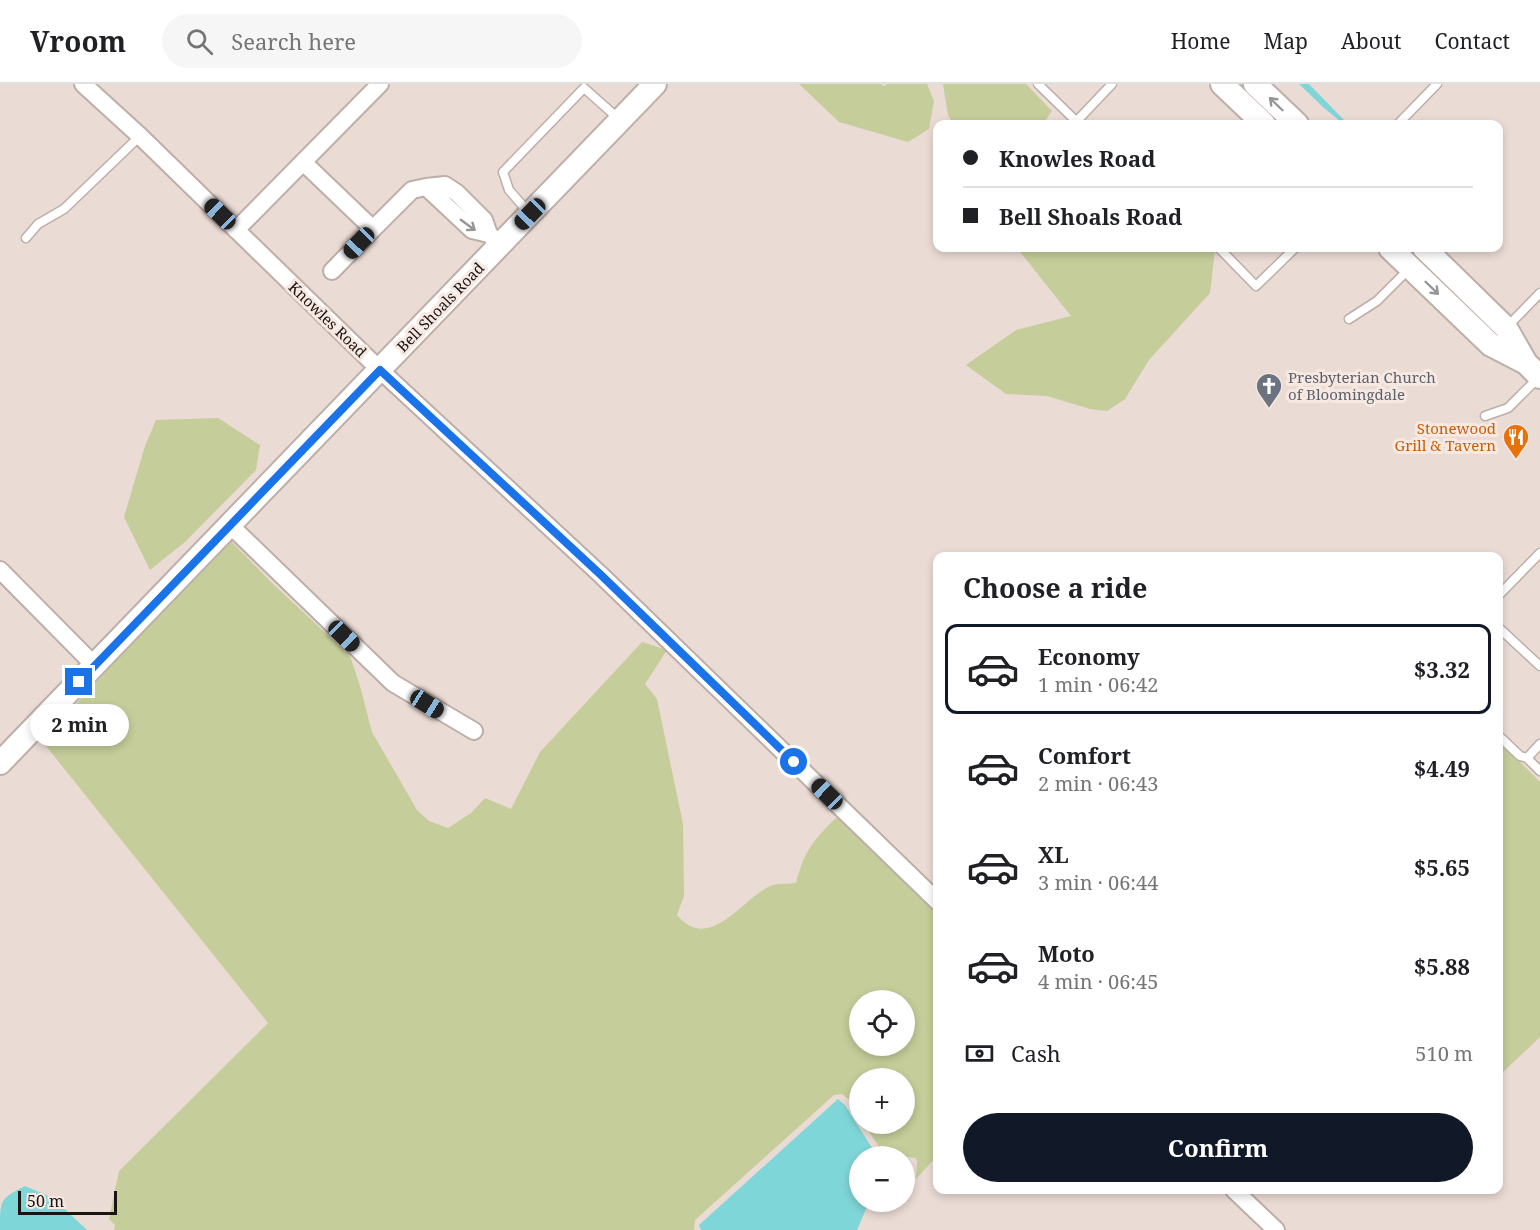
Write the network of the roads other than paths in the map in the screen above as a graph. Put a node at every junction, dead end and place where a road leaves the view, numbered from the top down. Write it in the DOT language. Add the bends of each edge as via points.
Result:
graph roads {
  1 [pos="83,84"];
  2 [pos="380,84"];
  3 [pos="1038,84"];
  4 [pos="1112,84"];
  5 [pos="1222,84"];
  6 [pos="1255,84"];
  7 [pos="1437,84"];
  8 [pos="650,86"];
  9 [pos="621,120"];
  10 [pos="1072,120"];
  11 [pos="1078,120"];
  12 [pos="1260,120"];
  13 [pos="1293,120"];
  14 [pos="1402,120"];
  15 [pos="140,136"];
  16 [pos="303,162"];
  17 [pos="530,214"];
  18 [pos="373,229"];
  19 [pos="236,230"];
  20 [pos="26,238"];
  21 [pos="495,239"];
  22 [pos="1223,252"];
  23 [pos="1291,252"];
  24 [pos="1394,252"];
  25 [pos="1428,252"];
  26 [pos="1411,267"];
  27 [pos="332,271"];
  28 [pos="1540,293"];
  29 [pos="1349,320"];
  30 [pos="1506,328"];
  31 [pos="380,370"];
  32 [pos="1536,373"];
  33 [pos="1485,416"];
  34 [pos="230,525"];
  35 [pos="1540,554"];
  36 [pos="0,570"];
  37 [pos="1503,591"];
  38 [pos="1503,632"];
  39 [pos="94,666"];
  40 [pos="1540,666"];
  41 [pos="474,731"];
  42 [pos="1503,740"];
  43 [pos="1540,744"];
  44 [pos="1527,758"];
  45 [pos="0,763"];
  46 [pos="1540,771"];
  47 [pos="933,897"];
  48 [pos="1238,1194"];
  49 [pos="1276,1230"];
  1 -- 15 [label="street, Knowles Road"];
  2 -- 16 [label="street"];
  3 -- 10 [label="lane"];
  4 -- 11 [label="lane"];
  5 -- 12 [label="main road"];
  13 -- 6 [label="main road, one-way"];
  7 -- 14 [label="lane"];
  8 -- 9 [label="main road, Bell Shoals Road"];
  9 -- 17 [label="main road, Bell Shoals Road"];
  9 -- 17 [label="lane" via="584,88 551,122 503,172 509,190"];
  15 -- 19 [label="street, Knowles Road"];
  15 -- 20 [label="lane"];
  16 -- 18 [label="street"];
  16 -- 19 [label="street"];
  17 -- 21 [label="main road, Bell Shoals Road"];
  18 -- 21 [label="street" via="412,190 445,185 455,203 484,220"];
  18 -- 27 [label="street"];
  19 -- 31 [label="street, Knowles Road"];
  21 -- 31 [label="main road, Bell Shoals Road"];
  22 -- 23 [label="lane" via="1256,286"];
  24 -- 26 [label="main road"];
  25 -- 30 [label="main road"];
  26 -- 29 [label="lane" via="1377,301"];
  26 -- 32 [label="main road, one-way" via="1491,345"];
  28 -- 30 [label="lane"];
  30 -- 32 [label="main road"];
  31 -- 34 [label="main road, Bell Shoals Road"];
  31 -- 47 [label="street, Knowles Road" via="601,575"];
  32 -- 33 [label="lane" via="1508,408"];
  34 -- 39 [label="main road, Bell Shoals Road"];
  34 -- 41 [label="street" via="393,683"];
  35 -- 37 [label="lane"];
  36 -- 39 [label="street"];
  38 -- 40 [label="lane"];
  39 -- 45 [label="main road, Bell Shoals Road"];
  42 -- 44 [label="lane"];
  43 -- 44 [label="lane"];
  44 -- 46 [label="lane"];
  48 -- 49 [label="street"];
}
